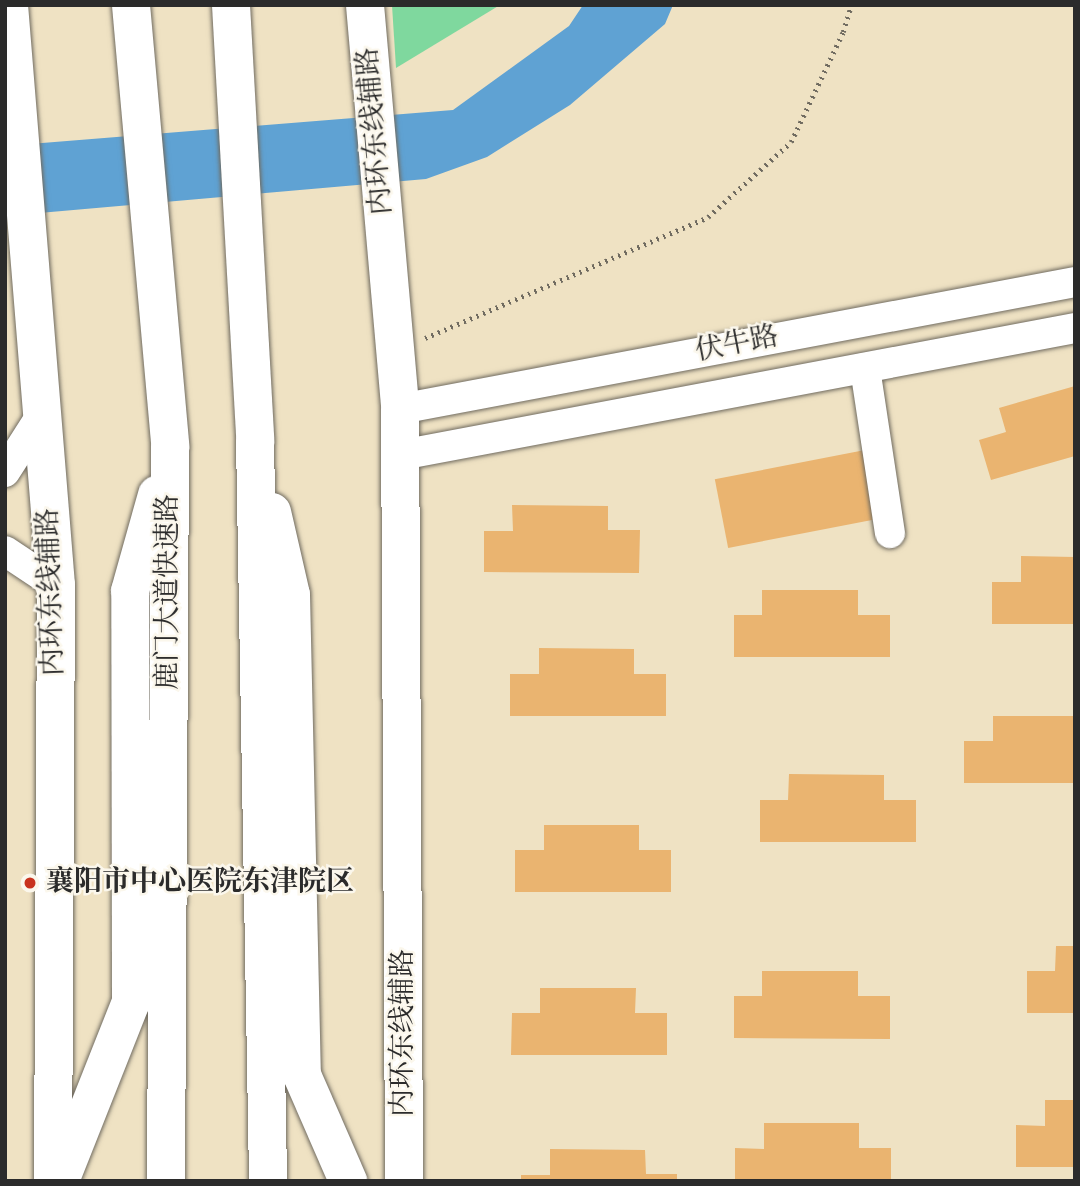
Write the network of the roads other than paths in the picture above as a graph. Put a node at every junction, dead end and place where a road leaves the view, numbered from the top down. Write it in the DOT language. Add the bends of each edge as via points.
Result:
graph roads {
  1 [pos="9,5"];
  2 [pos="131,5"];
  3 [pos="231,5"];
  4 [pos="365,5"];
  5 [pos="1075,282"];
  6 [pos="1075,328"];
  7 [pos="864,368"];
  8 [pos="400,408"];
  9 [pos="44,411"];
  10 [pos="255,440"];
  11 [pos="170,446"];
  12 [pos="401,455"];
  13 [pos="5,472"];
  14 [pos="890,533"];
  15 [pos="5,551"];
  16 [pos="56,585"];
  17 [pos="53,1181"];
  18 [pos="60,1181"];
  19 [pos="166,1181"];
  20 [pos="268,1181"];
  21 [pos="348,1181"];
  22 [pos="404,1181"];
  1 -- 9 [label="main road, 内环东线辅路"];
  2 -- 11 [label="main road, 鹿门大道快速路"];
  3 -- 10 [label="main road"];
  4 -- 8 [label="main road, 内环东线辅路"];
  5 -- 8 [label="street, 伏牛路"];
  6 -- 7 [label="street, 伏牛路"];
  7 -- 12 [label="street, 伏牛路"];
  7 -- 14 [label="street"];
  8 -- 12 [label="main road, 内环东线辅路"];
  9 -- 13 [label="street"];
  9 -- 16 [label="main road, 内环东线辅路"];
  10 -- 20 [label="main road"];
  10 -- 21 [label="main road" via="291,595 302,1074"];
  11 -- 18 [label="main road" via="130,591 131,1002"];
  11 -- 19 [label="main road, 鹿门大道快速路"];
  12 -- 22 [label="main road, 内环东线辅路"];
  15 -- 16 [label="street"];
  16 -- 17 [label="main road, 内环东线辅路"];
}
